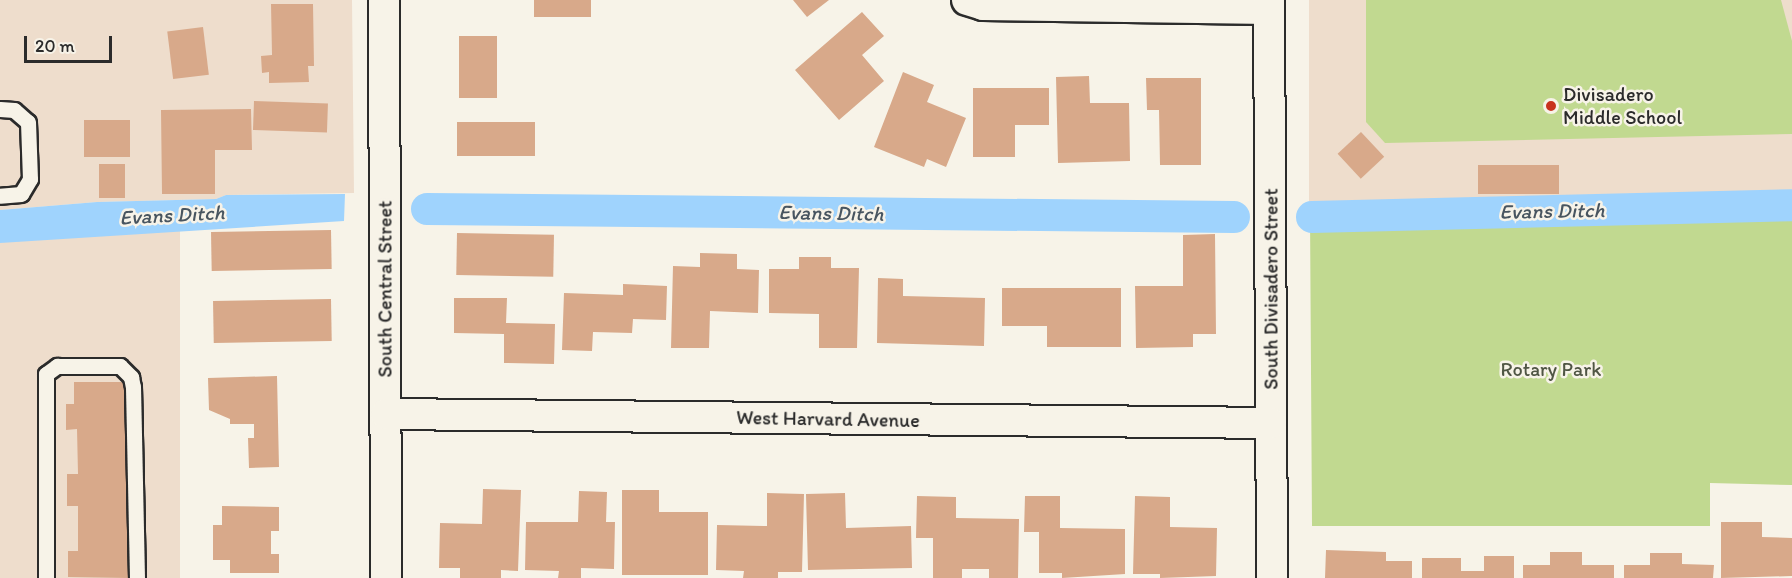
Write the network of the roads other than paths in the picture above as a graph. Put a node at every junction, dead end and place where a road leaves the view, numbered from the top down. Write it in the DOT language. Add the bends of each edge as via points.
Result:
graph roads {
  1 [pos="384,0"];
  2 [pos="967,0"];
  3 [pos="1269,4"];
  4 [pos="0,109"];
  5 [pos="0,196"];
  6 [pos="386,414"];
  7 [pos="1270,423"];
  8 [pos="46,578"];
  9 [pos="137,578"];
  10 [pos="386,578"];
  11 [pos="1272,578"];
  1 -- 6 [label="street, South Central Street"];
  2 -- 3 [label="street" via="983,5"];
  3 -- 7 [label="street, South Divisadero Street"];
  4 -- 5 [label="lane" via="14,110 28,122 30,179 21,194"];
  6 -- 7 [label="street, West Harvard Avenue"];
  6 -- 10 [label="street, South Central Street"];
  7 -- 11 [label="street, South Divisadero Street"];
  8 -- 9 [label="lane" via="46,374 57,366 120,366 131,377"];
}
